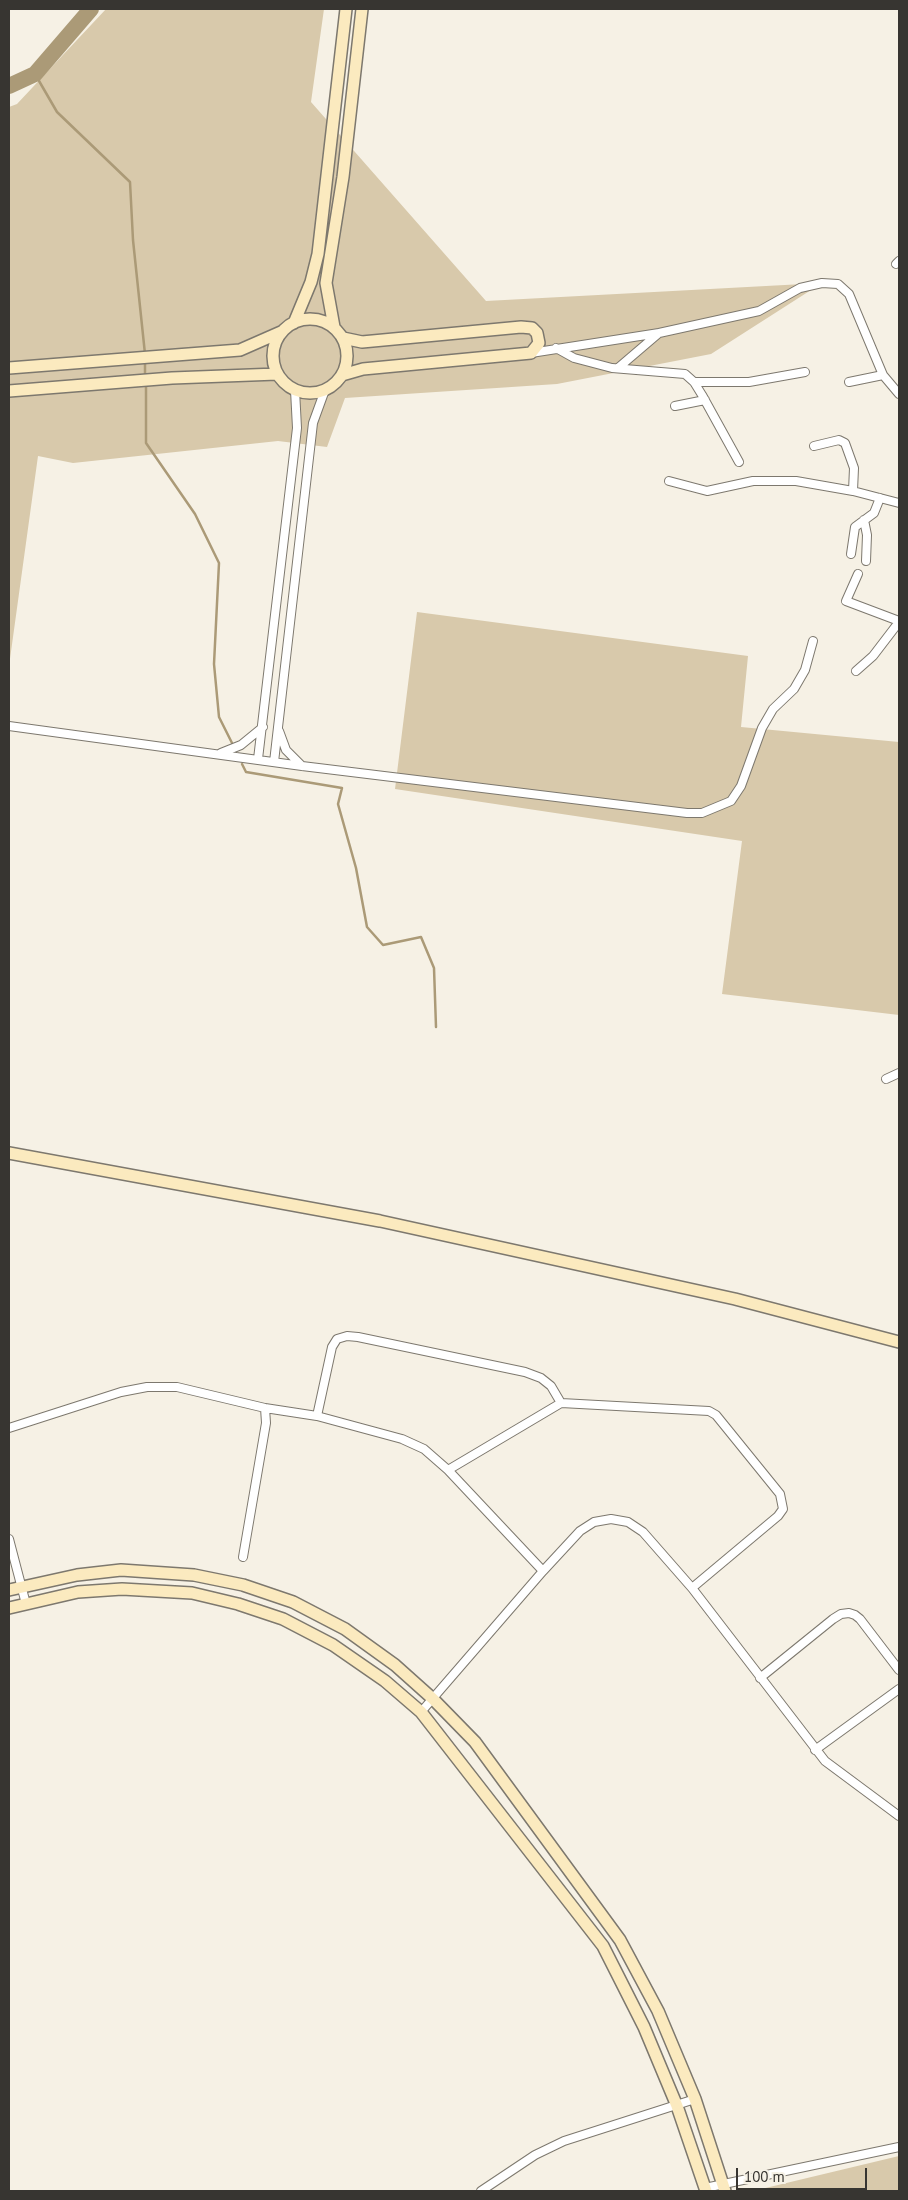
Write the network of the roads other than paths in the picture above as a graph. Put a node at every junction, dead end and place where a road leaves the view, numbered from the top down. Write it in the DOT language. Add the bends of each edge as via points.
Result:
graph roads {
  1 [pos="346,9"];
  2 [pos="362,9"];
  3 [pos="294,322"];
  4 [pos="334,327"];
  5 [pos="281,332"];
  6 [pos="660,334"];
  7 [pos="343,338"];
  8 [pos="556,348"];
  9 [pos="531,353"];
  10 [pos="9,368"];
  11 [pos="618,368"];
  12 [pos="805,372"];
  13 [pos="277,374"];
  14 [pos="883,375"];
  15 [pos="342,376"];
  16 [pos="694,382"];
  17 [pos="849,382"];
  18 [pos="295,390"];
  19 [pos="325,390"];
  20 [pos="9,391"];
  21 [pos="899,394"];
  22 [pos="705,400"];
  23 [pos="675,406"];
  24 [pos="814,446"];
  25 [pos="739,462"];
  26 [pos="669,481"];
  27 [pos="853,490"];
  28 [pos="880,498"];
  29 [pos="899,503"];
  30 [pos="864,520"];
  31 [pos="851,554"];
  32 [pos="866,561"];
  33 [pos="858,574"];
  34 [pos="899,622"];
  35 [pos="813,641"];
  36 [pos="856,671"];
  37 [pos="9,726"];
  38 [pos="264,727"];
  39 [pos="278,728"];
  40 [pos="219,754"];
  41 [pos="258,759"];
  42 [pos="274,762"];
  43 [pos="302,766"];
  44 [pos="899,1073"];
  45 [pos="886,1079"];
  46 [pos="9,1153"];
  47 [pos="899,1342"];
  48 [pos="561,1403"];
  49 [pos="265,1408"];
  50 [pos="317,1416"];
  51 [pos="9,1428"];
  52 [pos="448,1470"];
  53 [pos="9,1539"];
  54 [pos="243,1557"];
  55 [pos="543,1571"];
  56 [pos="21,1587"];
  57 [pos="692,1588"];
  58 [pos="9,1590"];
  59 [pos="26,1604"];
  60 [pos="9,1608"];
  61 [pos="899,1670"];
  62 [pos="760,1678"];
  63 [pos="899,1689"];
  64 [pos="433,1699"];
  65 [pos="421,1712"];
  66 [pos="816,1750"];
  67 [pos="899,1816"];
  68 [pos="695,2099"];
  69 [pos="677,2106"];
  70 [pos="899,2147"];
  71 [pos="724,2188"];
  72 [pos="705,2190"];
  73 [pos="481,2191"];
  1 -- 3 [label="street" via="318,254 311,282"];
  2 -- 4 [label="street" via="326,283"];
  3 -- 4 [label="street" via="319,320"];
  3 -- 5 [label="street"];
  4 -- 7 [label="street"];
  5 -- 10 [label="street" via="240,350"];
  5 -- 13 [label="street" via="273,353"];
  6 -- 8 [label="street"];
  6 -- 11 [label="street"];
  6 -- 14 [label="street" via="759,311 800,288 822,283 838,284 849,294"];
  7 -- 9 [label="street" via="362,342 532,328 539,343"];
  7 -- 15 [label="street" via="348,357"];
  8 -- 9 [label="street"];
  8 -- 11 [label="street" via="574,358"];
  9 -- 15 [label="street" via="363,369"];
  11 -- 16 [label="street" via="685,374"];
  12 -- 16 [label="street" via="749,382"];
  13 -- 18 [label="street"];
  13 -- 20 [label="street" via="172,378"];
  14 -- 17 [label="street"];
  14 -- 21 [label="street"];
  15 -- 19 [label="street"];
  16 -- 22 [label="street"];
  18 -- 19 [label="street" via="310,393"];
  18 -- 38 [label="street" via="297,428"];
  19 -- 39 [label="street" via="313,423"];
  22 -- 23 [label="street"];
  22 -- 25 [label="street"];
  24 -- 27 [label="street" via="839,440 845,443 854,468"];
  26 -- 27 [label="street" via="707,491 753,481 796,482"];
  27 -- 28 [label="street"];
  28 -- 29 [label="street"];
  28 -- 30 [label="street" via="874,513"];
  30 -- 31 [label="street" via="855,527"];
  30 -- 32 [label="street"];
  33 -- 34 [label="street" via="846,601"];
  34 -- 36 [label="street" via="873,656"];
  35 -- 43 [label="street" via="805,670 794,689 773,710 762,728 741,786 731,801 702,813"];
  37 -- 40 [label="street"];
  38 -- 40 [label="street" via="241,745"];
  38 -- 41 [label="street"];
  39 -- 42 [label="street"];
  39 -- 43 [label="street" via="286,750"];
  40 -- 41 [label="street"];
  41 -- 42 [label="street"];
  42 -- 43 [label="street"];
  44 -- 45 [label="street"];
  46 -- 47 [label="street" via="380,1221 726,1297"];
  48 -- 50 [label="street" via="551,1386 525,1372 346,1336 337,1339 332,1346"];
  48 -- 52 [label="street"];
  48 -- 57 [label="street" via="709,1411 716,1415 780,1494 783,1508 778,1516"];
  49 -- 50 [label="street"];
  49 -- 51 [label="street" via="177,1387 147,1387 121,1392"];
  49 -- 54 [label="street" via="266,1423"];
  50 -- 52 [label="street" via="402,1439 424,1449"];
  52 -- 55 [label="street"];
  53 -- 56 [label="street"];
  55 -- 57 [label="street" via="580,1531 594,1522 611,1519 628,1522 642,1532"];
  55 -- 64 [label="street"];
  56 -- 58 [label="street"];
  56 -- 59 [label="street"];
  56 -- 64 [label="street" via="121,1570 194,1575 243,1585 293,1602 345,1629 395,1665"];
  57 -- 62 [label="street"];
  59 -- 60 [label="street"];
  59 -- 65 [label="street" via="78,1592 122,1589 192,1593 238,1604 283,1620 333,1645"];
  61 -- 62 [label="street" via="860,1619 848,1613 833,1619"];
  62 -- 66 [label="street"];
  63 -- 66 [label="street"];
  64 -- 65 [label="street"];
  64 -- 68 [label="street" via="475,1742 620,1940 658,2011"];
  65 -- 69 [label="street" via="603,1946 644,2027"];
  66 -- 67 [label="street" via="825,1761"];
  68 -- 69 [label="street"];
  68 -- 71 [label="street"];
  69 -- 72 [label="street"];
  69 -- 73 [label="street" via="564,2140"];
  70 -- 71 [label="street"];
  71 -- 72 [label="street"];
}
